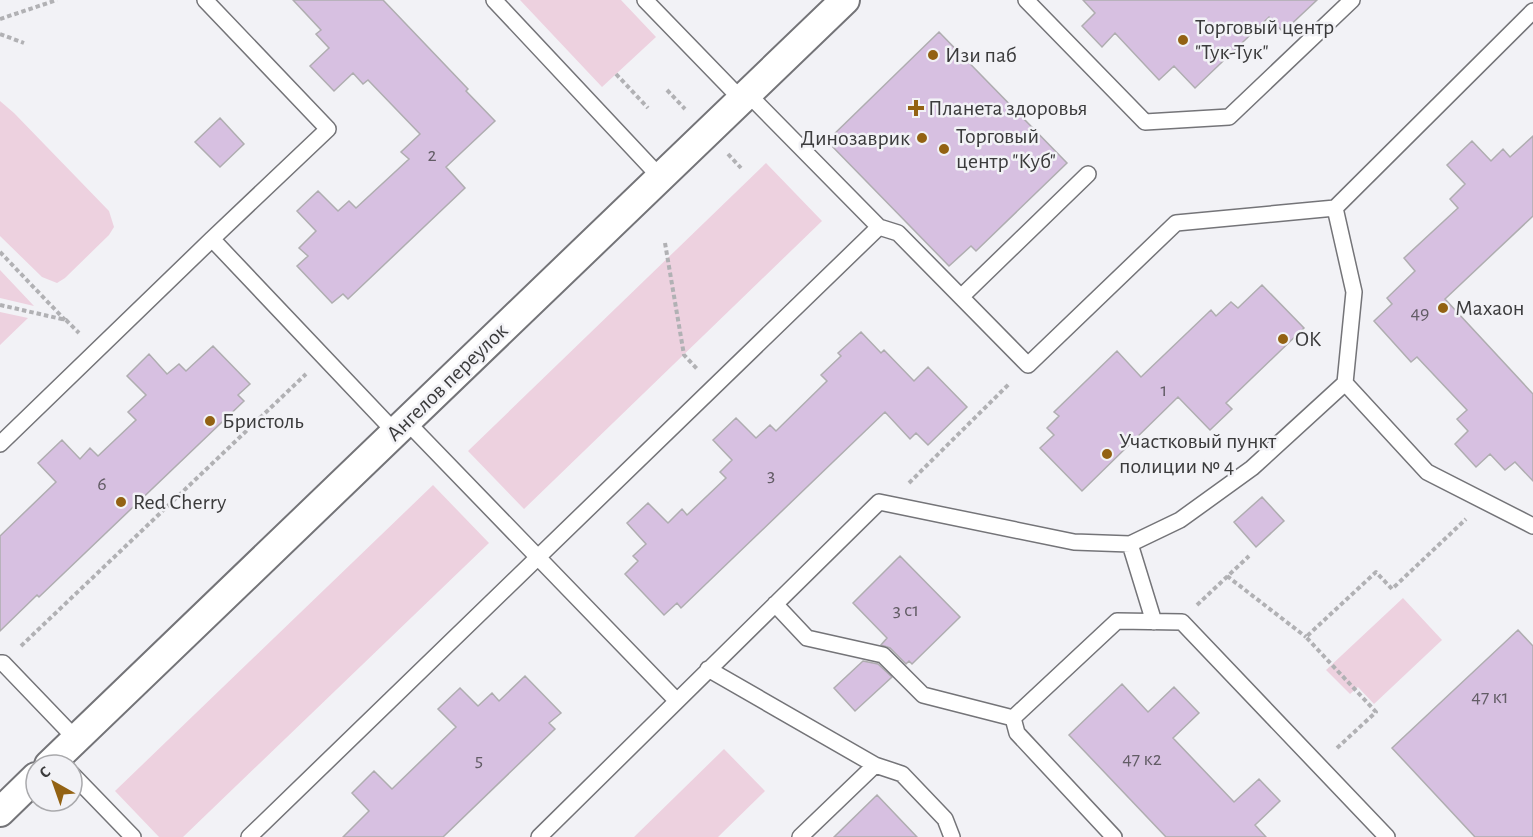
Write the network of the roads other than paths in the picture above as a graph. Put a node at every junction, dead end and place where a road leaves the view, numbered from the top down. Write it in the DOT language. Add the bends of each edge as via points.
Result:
graph roads {
  1 [pos="205,0"];
  2 [pos="494,0"];
  3 [pos="645,0"];
  4 [pos="845,0"];
  5 [pos="1026,0"];
  6 [pos="1352,0"];
  7 [pos="1533,11"];
  8 [pos="744,96"];
  9 [pos="1088,174"];
  10 [pos="660,177"];
  11 [pos="1335,208"];
  12 [pos="879,227"];
  13 [pos="212,239"];
  14 [pos="961,297"];
  15 [pos="1345,383"];
  16 [pos="401,426"];
  17 [pos="0,444"];
  18 [pos="1533,526"];
  19 [pos="1130,544"];
  20 [pos="538,558"];
  21 [pos="775,604"];
  22 [pos="1154,622"];
  23 [pos="2,663"];
  24 [pos="708,669"];
  25 [pos="676,700"];
  26 [pos="1013,718"];
  27 [pos="59,753"];
  28 [pos="70,753"];
  29 [pos="875,765"];
  30 [pos="84,783"];
  31 [pos="24,789"];
  32 [pos="0,812"];
  33 [pos="133,837"];
  34 [pos="249,837"];
  35 [pos="539,837"];
  36 [pos="800,837"];
  37 [pos="952,837"];
  38 [pos="1114,837"];
  39 [pos="1387,837"];
  1 -- 13 [label="lane" via="328,129"];
  2 -- 10 [label="lane"];
  3 -- 8 [label="lane"];
  4 -- 8 [label="street, Ангелов переулок"];
  5 -- 6 [label="lane" via="1145,122 1229,117"];
  7 -- 11 [label="lane"];
  8 -- 10 [label="street, Ангелов переулок"];
  8 -- 12 [label="lane"];
  9 -- 14 [label="lane"];
  10 -- 16 [label="street, Ангелов переулок"];
  11 -- 14 [label="lane" via="1176,223 1028,365"];
  11 -- 15 [label="lane" via="1354,292"];
  12 -- 14 [label="lane" via="898,232"];
  12 -- 20 [label="lane"];
  13 -- 16 [label="lane" via="324,357"];
  13 -- 17 [label="lane"];
  15 -- 18 [label="lane" via="1427,472"];
  15 -- 19 [label="lane" via="1252,468 1180,520"];
  16 -- 20 [label="lane"];
  16 -- 28 [label="street, Ангелов переулок"];
  19 -- 21 [label="lane" via="1074,542 879,502"];
  19 -- 22 [label="lane"];
  20 -- 25 [label="lane"];
  20 -- 34 [label="lane"];
  21 -- 24 [label="lane"];
  21 -- 26 [label="lane" via="807,638 884,655 924,695"];
  22 -- 26 [label="lane" via="1117,621"];
  22 -- 39 [label="lane" via="1182,622"];
  23 -- 27 [label="lane"];
  24 -- 25 [label="lane"];
  24 -- 29 [label="lane"];
  25 -- 35 [label="lane"];
  26 -- 38 [label="lane" via="1017,733"];
  29 -- 36 [label="lane"];
  29 -- 37 [label="lane" via="902,774 945,819"];
  30 -- 33 [label="lane"];
  31 -- 32 [label="street"];
}
